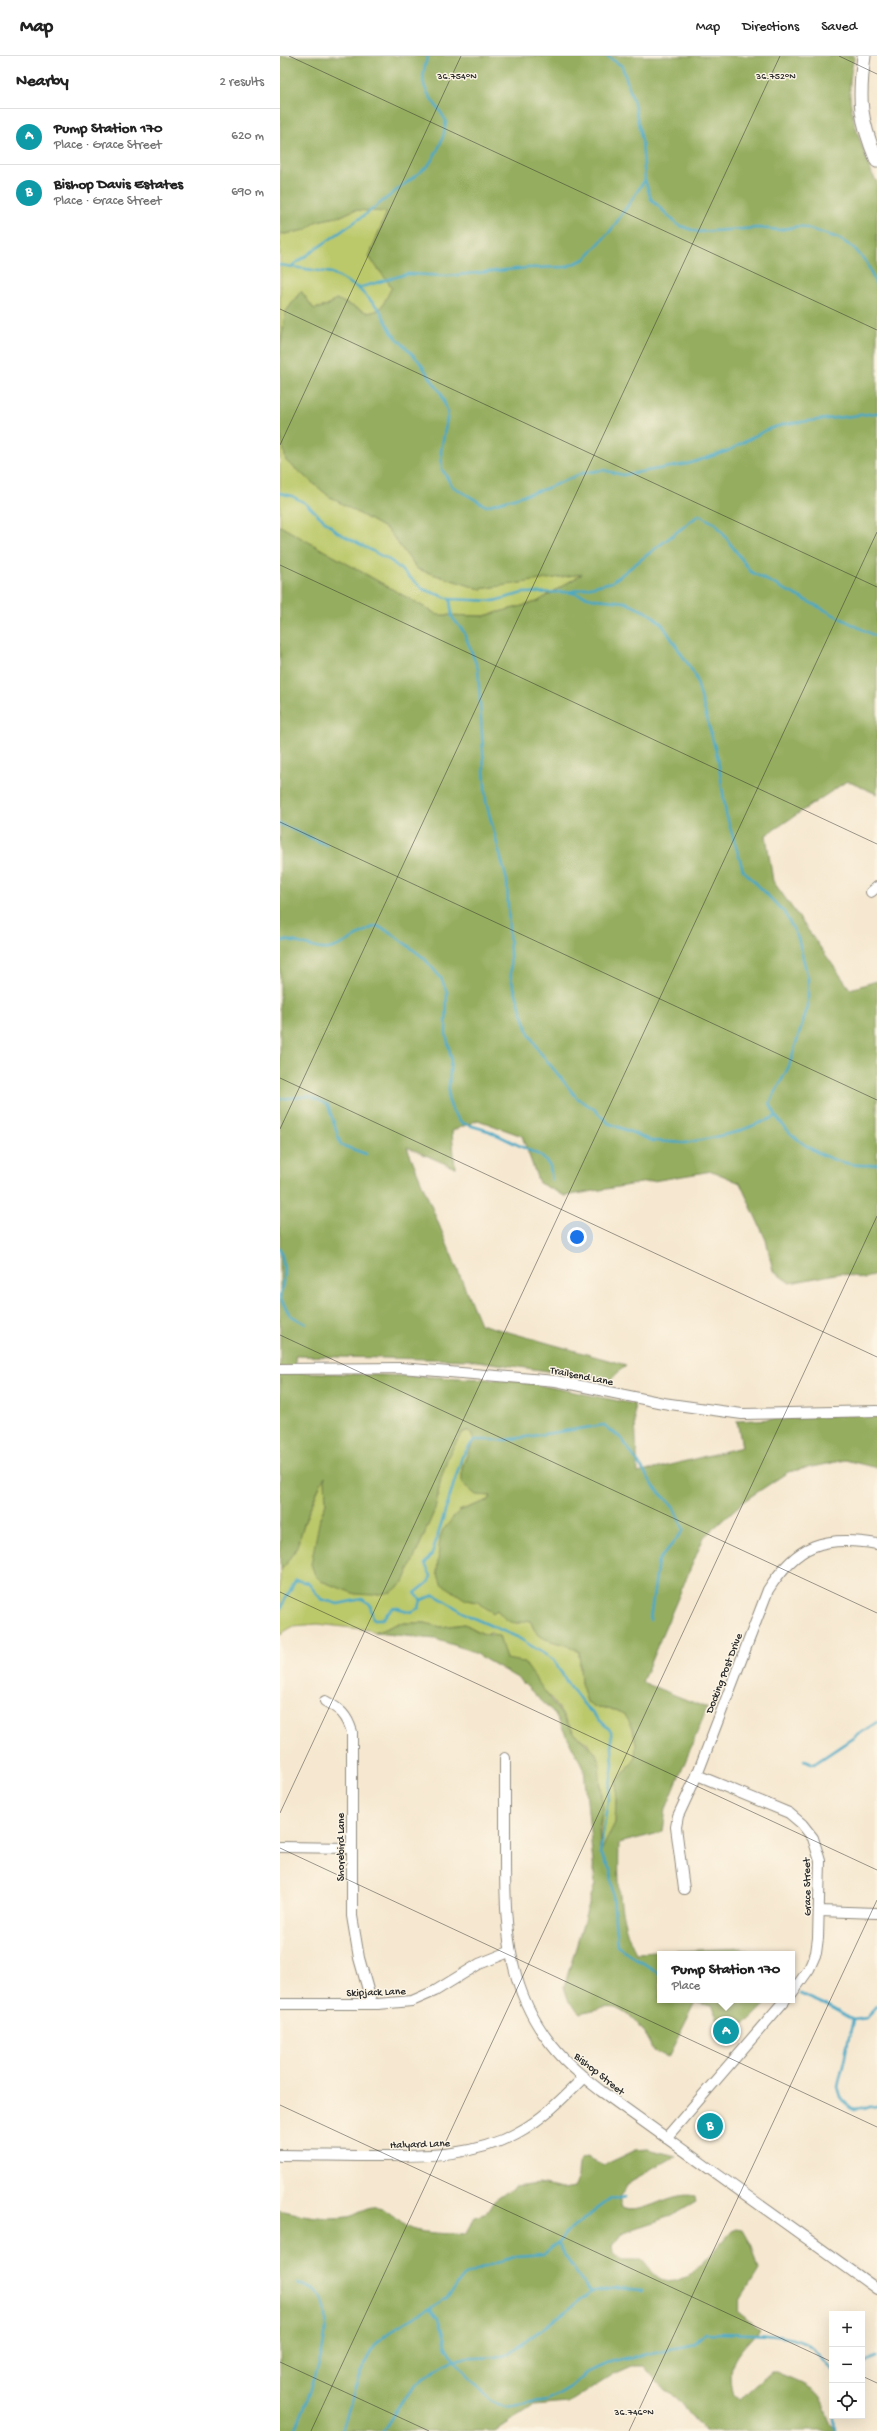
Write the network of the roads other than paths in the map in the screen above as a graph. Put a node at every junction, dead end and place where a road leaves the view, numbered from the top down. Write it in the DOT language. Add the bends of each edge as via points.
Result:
graph roads {
  1 [pos="864,56"];
  2 [pos="877,161"];
  3 [pos="280,1369"];
  4 [pos="877,1411"];
  5 [pos="877,1544"];
  6 [pos="325,1700"];
  7 [pos="505,1758"];
  8 [pos="697,1776"];
  9 [pos="280,1847"];
  10 [pos="352,1848"];
  11 [pos="684,1890"];
  12 [pos="819,1911"];
  13 [pos="877,1913"];
  14 [pos="509,1952"];
  15 [pos="795,1988"];
  16 [pos="783,2003"];
  17 [pos="280,2004"];
  18 [pos="372,2004"];
  19 [pos="584,2077"];
  20 [pos="666,2138"];
  21 [pos="280,2155"];
  22 [pos="877,2290"];
  1 -- 2 [label="street" via="860,106 866,135"];
  3 -- 4 [label="street, Trailsend Lane" via="401,1368 548,1380 663,1403 742,1414"];
  5 -- 8 [label="street, Docking Post Drive" via="843,1539 830,1541 809,1548 781,1569 768,1590"];
  6 -- 10 [label="street, Shorebird Lane" via="349,1719 352,1732"];
  7 -- 14 [label="street, Bishop Street" via="504,1905"];
  8 -- 11 [label="street, Docking Post Drive" via="678,1816 676,1827"];
  8 -- 12 [label="street, Grace Street" via="789,1813 802,1824 813,1838 820,1860"];
  9 -- 10 [label="street"];
  10 -- 18 [label="street, Shorebird Lane" via="354,1929"];
  12 -- 13 [label="street"];
  12 -- 15 [label="street, Grace Street" via="816,1953"];
  14 -- 18 [label="street, Skipjack Lane" via="479,1964 424,1997 403,2003"];
  14 -- 19 [label="street, Bishop Street" via="522,1993 538,2024 564,2058"];
  16 -- 20 [label="street"];
  17 -- 18 [label="street, Skipjack Lane"];
  19 -- 20 [label="street, Bishop Street"];
  19 -- 21 [label="street, Halyard Lane" via="542,2117 517,2133 466,2151 430,2156"];
  20 -- 22 [label="street, Bishop Street"];
}
